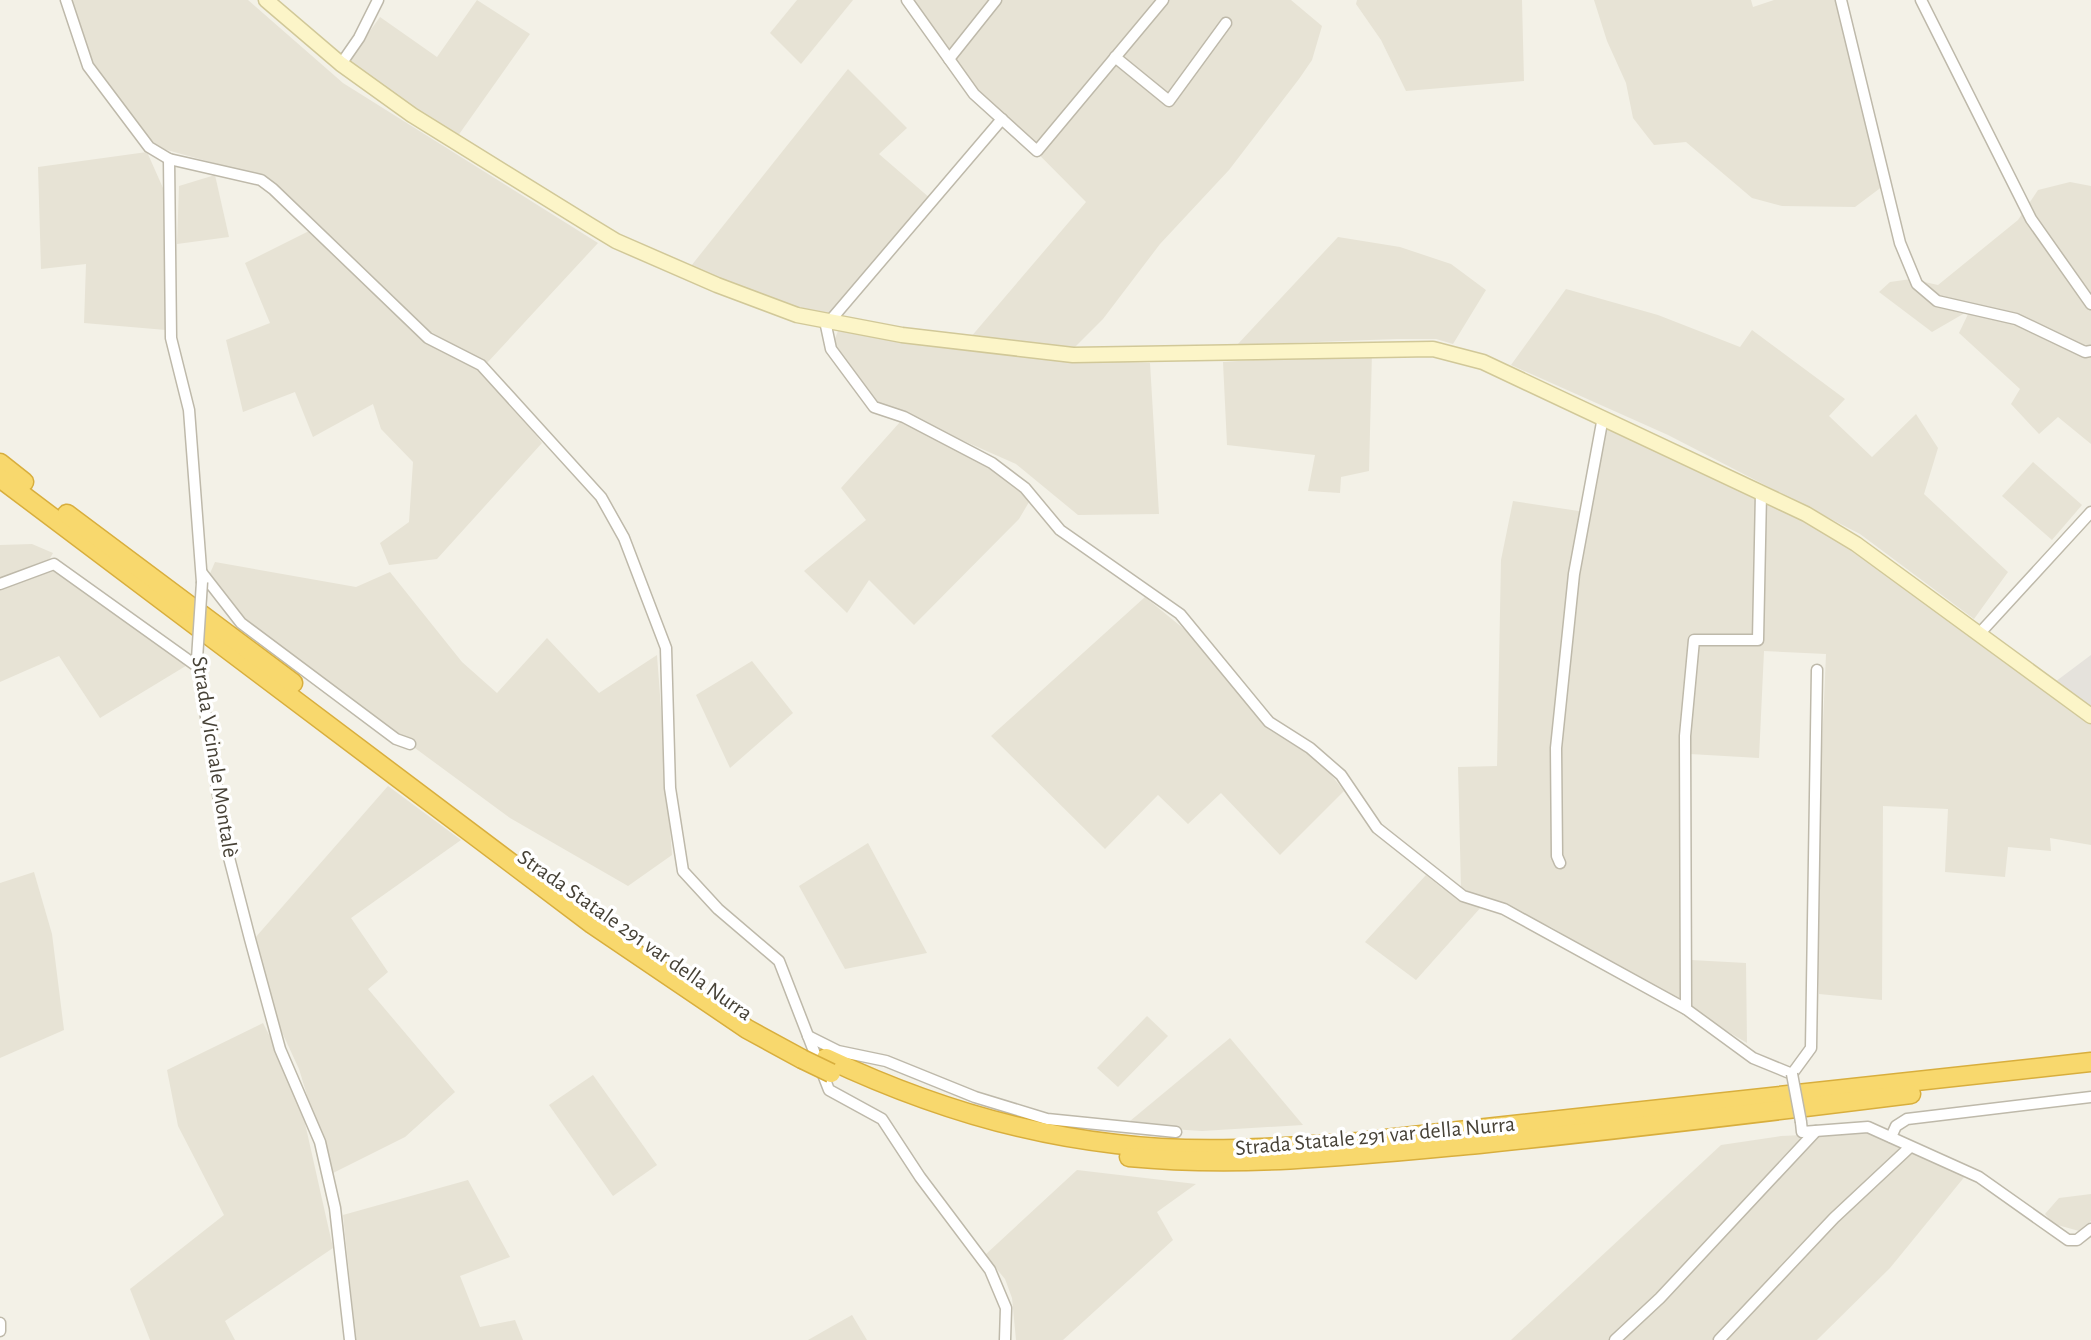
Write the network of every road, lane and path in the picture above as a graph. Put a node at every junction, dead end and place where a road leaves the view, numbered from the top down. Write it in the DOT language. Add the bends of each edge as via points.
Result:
graph roads {
  1 [pos="66,0"];
  2 [pos="266,0"];
  3 [pos="378,0"];
  4 [pos="907,0"];
  5 [pos="996,0"];
  6 [pos="1163,0"];
  7 [pos="1841,0"];
  8 [pos="1921,0"];
  9 [pos="1226,23"];
  10 [pos="1115,57"];
  11 [pos="949,59"];
  12 [pos="341,64"];
  13 [pos="1002,119"];
  14 [pos="169,159"];
  15 [pos="2091,304"];
  16 [pos="827,322"];
  17 [pos="2091,351"];
  18 [pos="1603,417"];
  19 [pos="0,463"];
  20 [pos="0,478"];
  21 [pos="1761,493"];
  22 [pos="2091,512"];
  23 [pos="202,578"];
  24 [pos="0,584"];
  25 [pos="1979,634"];
  26 [pos="198,663"];
  27 [pos="1817,670"];
  28 [pos="2091,716"];
  29 [pos="410,744"];
  30 [pos="1560,863"];
  31 [pos="1686,1009"];
  32 [pos="803,1047"];
  33 [pos="2091,1062"];
  34 [pos="829,1066"];
  35 [pos="1792,1074"];
  36 [pos="2091,1074"];
  37 [pos="2091,1097"];
  38 [pos="1816,1131"];
  39 [pos="1176,1132"];
  40 [pos="1891,1137"];
  41 [pos="1910,1147"];
  42 [pos="2091,1229"];
  43 [pos="0,1323"];
  44 [pos="0,1331"];
  45 [pos="350,1340"];
  46 [pos="1005,1340"];
  47 [pos="1615,1340"];
  48 [pos="1719,1340"];
  1 -- 14 [label="street" via="88,66 149,147"];
  2 -- 12 [label="street"];
  3 -- 12 [label="street"];
  4 -- 11 [label="street"];
  5 -- 11 [label="street"];
  6 -- 10 [label="street"];
  7 -- 17 [label="street" via="1900,243 1917,284 1937,301 2016,319"];
  8 -- 15 [label="street" via="2031,219"];
  9 -- 10 [label="street" via="1169,101"];
  10 -- 13 [label="street" via="1037,151"];
  11 -- 13 [label="street" via="974,94"];
  12 -- 16 [label="street" via="412,115 616,241 717,285"];
  13 -- 16 [label="street"];
  14 -- 23 [label="street, Strada Vicinale Montalè" via="171,338 189,410"];
  14 -- 32 [label="street" via="261,180 273,189 428,338 481,365 601,497 624,538 666,648 670,788 683,871 779,961"];
  16 -- 18 [label="street" via="1073,355 1433,349 1483,362"];
  16 -- 31 [label="street" via="831,349 874,407 992,463 1025,488 1060,530 1180,614 1269,722 1341,775 1377,828 1463,896 1504,909"];
  18 -- 21 [label="street"];
  18 -- 30 [label="street" via="1574,574 1556,748"];
  19 -- 32 [label="highway, Strada Statale 291 var della Nurra" via="632,938"];
  20 -- 32 [label="highway, Strada Statale 291 var della Nurra" via="615,940 747,1029"];
  21 -- 25 [label="street" via="1856,544"];
  21 -- 31 [label="street" via="1758,640 1694,640 1685,736"];
  22 -- 25 [label="street"];
  23 -- 26 [label="street, Strada Vicinale Montalè, bridge"];
  23 -- 29 [label="street" via="241,623 396,739"];
  24 -- 26 [label="street" via="54,564"];
  25 -- 28 [label="street"];
  26 -- 45 [label="street, Strada Vicinale Montalè" via="226,846 280,1049 320,1142 335,1208"];
  27 -- 35 [label="street" via="1811,1048"];
  31 -- 35 [label="street" via="1753,1058"];
  32 -- 34 [label="highway, Strada Statale 291 var della Nurra, bridge"];
  32 -- 39 [label="street" via="886,1061 1047,1119"];
  32 -- 46 [label="street" via="829,1090 882,1119 990,1270 1006,1308"];
  33 -- 34 [label="highway, Strada Statale 291 var della Nurra" via="1260,1149 1117,1145 1024,1128"];
  34 -- 36 [label="highway, Strada Statale 291 var della Nurra" via="940,1118 1023,1139 1105,1154 1224,1162 1360,1156 1627,1129"];
  35 -- 38 [label="street, bridge" via="1802,1132"];
  37 -- 40 [label="street" via="1907,1119"];
  38 -- 40 [label="street" via="1868,1127"];
  38 -- 47 [label="street"];
  40 -- 41 [label="street"];
  41 -- 42 [label="street" via="1979,1177 2068,1240"];
  41 -- 48 [label="street" via="1834,1218"];
  43 -- 44 [label="street"];
}
